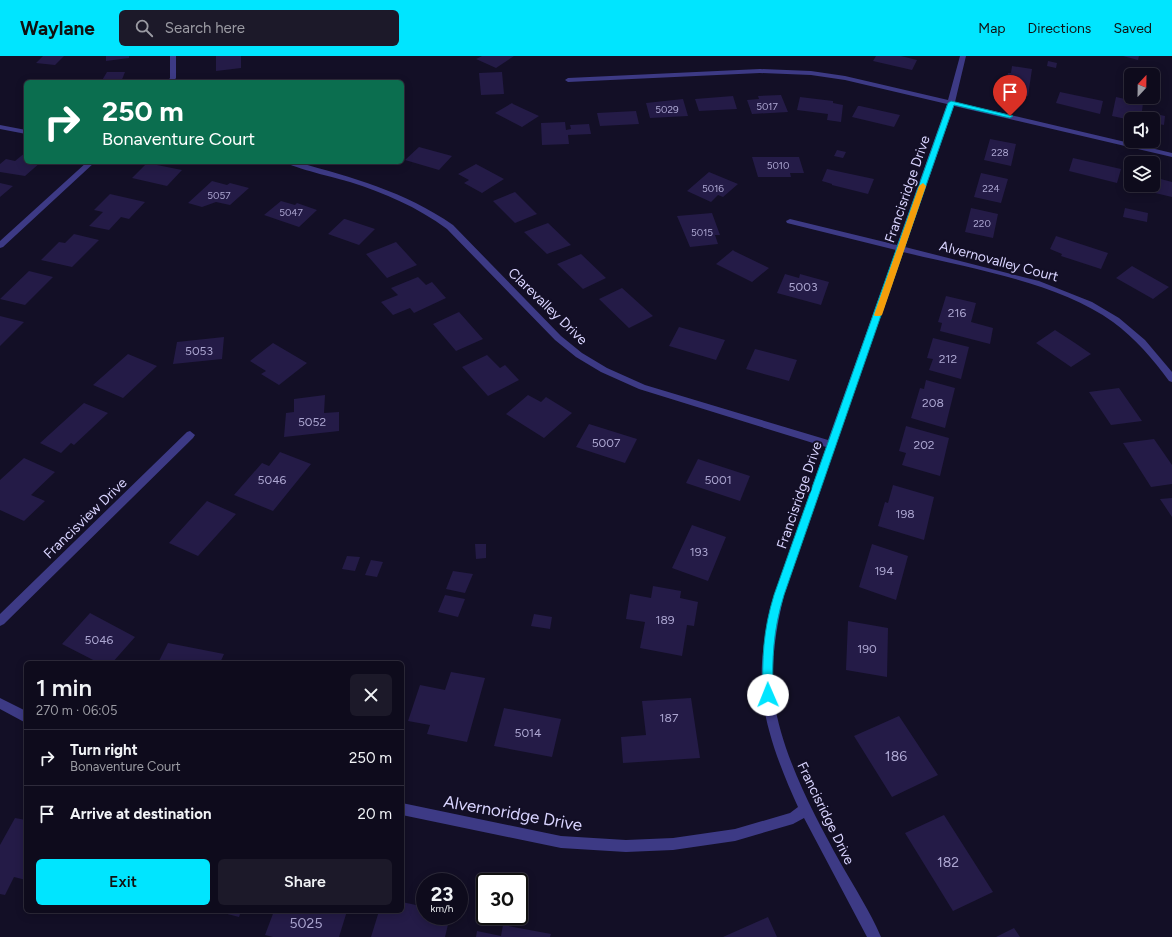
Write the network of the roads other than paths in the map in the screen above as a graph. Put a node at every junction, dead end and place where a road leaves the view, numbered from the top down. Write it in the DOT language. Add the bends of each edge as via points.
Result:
graph roads {
  1 [pos="173,56"];
  2 [pos="963,56"];
  3 [pos="172,80"];
  4 [pos="568,80"];
  5 [pos="951,103"];
  6 [pos="0,127"];
  7 [pos="24,132"];
  8 [pos="1172,155"];
  9 [pos="89,164"];
  10 [pos="296,164"];
  11 [pos="790,221"];
  12 [pos="0,245"];
  13 [pos="901,249"];
  14 [pos="1172,378"];
  15 [pos="190,435"];
  16 [pos="832,445"];
  17 [pos="0,622"];
  18 [pos="0,703"];
  19 [pos="24,717"];
  20 [pos="404,809"];
  21 [pos="806,809"];
  22 [pos="874,937"];
  1 -- 3 [label="street"];
  2 -- 5 [label="street, Francisridge Drive"];
  4 -- 5 [label="street" via="786,71 846,78"];
  5 -- 8 [label="street"];
  5 -- 13 [label="street, Francisridge Drive"];
  6 -- 7 [label="street"];
  9 -- 12 [label="street"];
  10 -- 16 [label="street, Clarevalley Drive" via="394,194 432,212 450,227 558,338 604,370 642,387"];
  11 -- 13 [label="street, Alvernovalley Court"];
  13 -- 14 [label="street, Alvernovalley Court" via="1033,282 1079,298 1107,313 1130,330 1150,348"];
  13 -- 16 [label="street, Francisridge Drive"];
  15 -- 17 [label="street, Francisview Drive"];
  16 -- 21 [label="street, Francisridge Drive" via="779,595 767,652 768,695 774,724 786,765"];
  18 -- 19 [label="street"];
  20 -- 21 [label="street, Alvernoridge Drive" via="561,842 626,846 673,844 735,835 793,818"];
  21 -- 22 [label="street, Francisridge Drive"];
}
